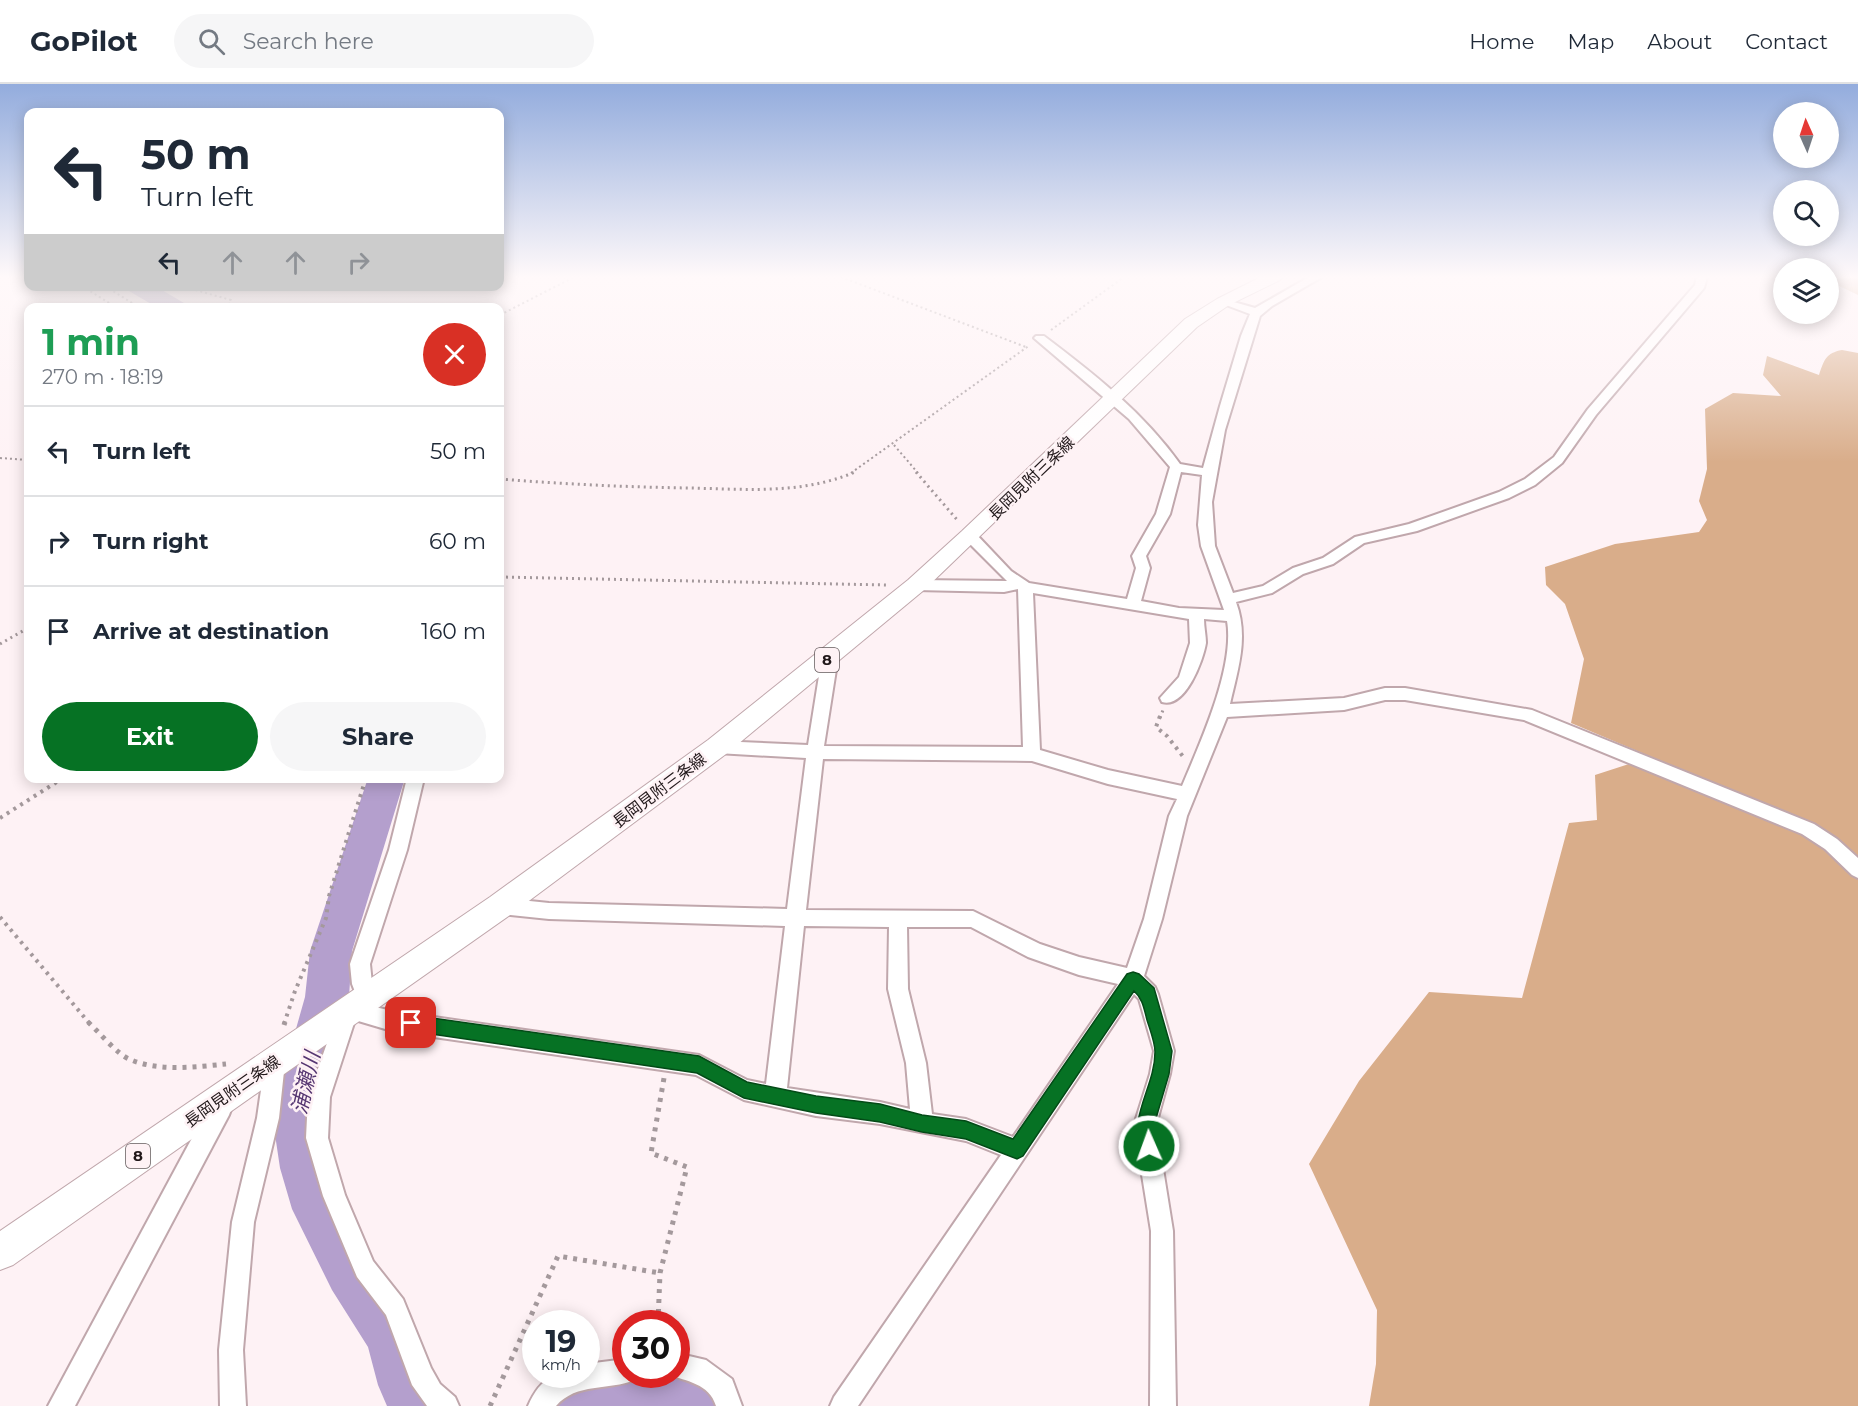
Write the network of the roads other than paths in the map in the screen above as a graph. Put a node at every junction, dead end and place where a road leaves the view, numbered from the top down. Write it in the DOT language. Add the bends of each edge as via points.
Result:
graph roads {
  1 [pos="1041,339"];
  2 [pos="1175,339"];
  3 [pos="1248,339"];
  4 [pos="1655,339"];
  5 [pos="1113,398"];
  6 [pos="1176,467"];
  7 [pos="1210,473"];
  8 [pos="970,536"];
  9 [pos="916,585"];
  10 [pos="1022,586"];
  11 [pos="1132,606"];
  12 [pos="1231,608"];
  13 [pos="1196,614"];
  14 [pos="830,657"];
  15 [pos="1168,698"];
  16 [pos="1221,711"];
  17 [pos="717,747"];
  18 [pos="815,752"];
  19 [pos="1032,754"];
  20 [pos="415,783"];
  21 [pos="1187,794"];
  22 [pos="1858,870"];
  23 [pos="500,906"];
  24 [pos="795,918"];
  25 [pos="898,918"];
  26 [pos="1133,979"];
  27 [pos="358,1004"];
  28 [pos="266,1068"];
  29 [pos="227,1095"];
  30 [pos="775,1097"];
  31 [pos="922,1124"];
  32 [pos="1017,1150"];
  33 [pos="0,1252"];
  34 [pos="690,1368"];
  35 [pos="612,1373"];
  36 [pos="61,1406"];
  37 [pos="233,1406"];
  38 [pos="446,1406"];
  39 [pos="541,1406"];
  40 [pos="729,1406"];
  41 [pos="843,1406"];
  42 [pos="1163,1406"];
  1 -- 5 [label="street"];
  2 -- 5 [label="main road, 長岡見附三条線 / 8"];
  3 -- 7 [label="street"];
  4 -- 12 [label="street" via="1558,459 1530,482 1412,528 1360,540 1328,561 1298,571"];
  5 -- 6 [label="street" via="1157,438"];
  5 -- 8 [label="main road, 長岡見附三条線 / 8"];
  6 -- 7 [label="street"];
  6 -- 11 [label="street" via="1163,514 1139,556 1143,568"];
  7 -- 12 [label="street" via="1205,511 1207,545"];
  8 -- 9 [label="main road, 長岡見附三条線 / 8"];
  8 -- 10 [label="street"];
  9 -- 10 [label="street"];
  9 -- 14 [label="main road, 長岡見附三条線 / 8"];
  10 -- 11 [label="street"];
  10 -- 19 [label="street"];
  11 -- 13 [label="street"];
  12 -- 13 [label="street"];
  12 -- 16 [label="street" via="1236,641"];
  13 -- 15 [label="street" via="1198,643 1186,680"];
  14 -- 17 [label="main road, 長岡見附三条線 / 8"];
  14 -- 18 [label="street"];
  16 -- 21 [label="street"];
  16 -- 22 [label="street" via="1344,704 1385,694 1405,694 1526,714 1808,829"];
  17 -- 18 [label="street"];
  17 -- 23 [label="main road, 長岡見附三条線 / 8"];
  18 -- 19 [label="street"];
  18 -- 24 [label="street"];
  19 -- 21 [label="street" via="1108,777"];
  20 -- 27 [label="street" via="398,850 360,964"];
  21 -- 26 [label="street"];
  23 -- 24 [label="street" via="549,911"];
  23 -- 27 [label="main road, 長岡見附三条線 / 8"];
  24 -- 25 [label="street"];
  24 -- 30 [label="street"];
  25 -- 26 [label="street" via="973,920 1035,951"];
  25 -- 31 [label="street" via="898,989 916,1063"];
  26 -- 32 [label="street"];
  26 -- 42 [label="street" via="1148,994 1164,1051 1145,1125 1162,1231"];
  27 -- 28 [label="main road, 長岡見附三条線 / 8"];
  27 -- 30 [label="street" via="392,1021 699,1065 744,1090"];
  27 -- 38 [label="street" via="319,1097 317,1138 334,1196 365,1269 395,1307 431,1394"];
  28 -- 29 [label="main road, 長岡見附三条線 / 8"];
  28 -- 37 [label="street" via="268,1118 243,1222 231,1350"];
  29 -- 33 [label="main road, 長岡見附三条線 / 8"];
  29 -- 36 [label="street"];
  30 -- 31 [label="street" via="880,1113"];
  31 -- 32 [label="street" via="966,1130"];
  32 -- 41 [label="street"];
  34 -- 40 [label="street" via="723,1388"];
  35 -- 39 [label="street" via="568,1383 553,1391"];
}
